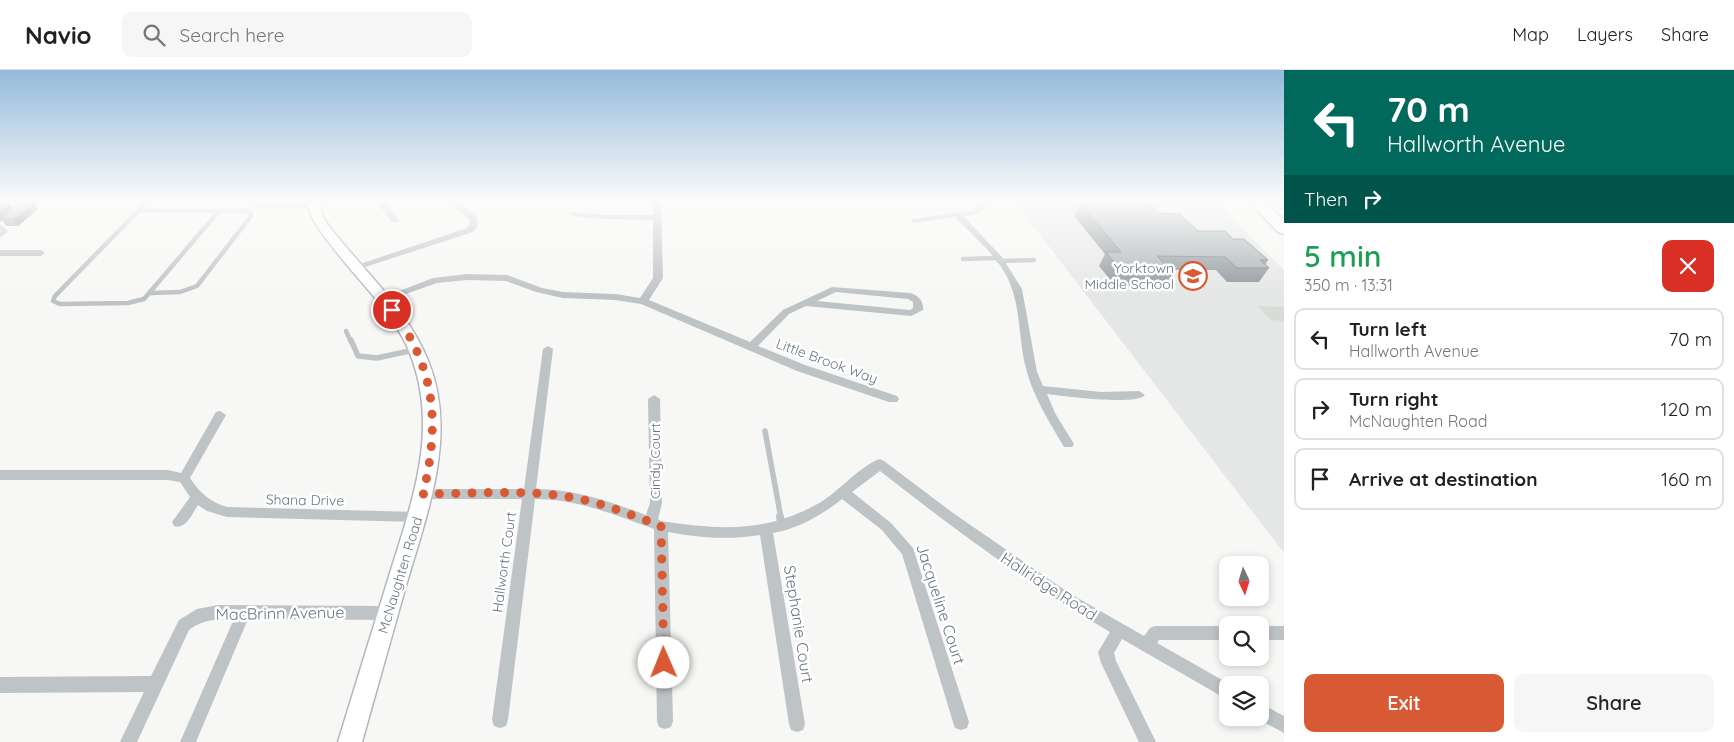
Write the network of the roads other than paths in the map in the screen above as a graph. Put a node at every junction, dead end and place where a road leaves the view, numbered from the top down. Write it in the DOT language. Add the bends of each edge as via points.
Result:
graph roads {
  1 [pos="117,233"];
  2 [pos="200,233"];
  3 [pos="238,233"];
  4 [pos="329,233"];
  5 [pos="460,233"];
  6 [pos="657,233"];
  7 [pos="974,233"];
  8 [pos="0,253"];
  9 [pos="41,253"];
  10 [pos="963,259"];
  11 [pos="998,260"];
  12 [pos="1034,260"];
  13 [pos="356,268"];
  14 [pos="151,293"];
  15 [pos="383,299"];
  16 [pos="643,302"];
  17 [pos="804,303"];
  18 [pos="346,331"];
  19 [pos="751,347"];
  20 [pos="548,349"];
  21 [pos="416,350"];
  22 [pos="1039,389"];
  23 [pos="1139,395"];
  24 [pos="654,399"];
  25 [pos="893,399"];
  26 [pos="220,415"];
  27 [pos="766,431"];
  28 [pos="1068,444"];
  29 [pos="0,475"];
  30 [pos="184,478"];
  31 [pos="843,493"];
  32 [pos="423,494"];
  33 [pos="529,494"];
  34 [pos="196,498"];
  35 [pos="417,516"];
  36 [pos="180,522"];
  37 [pos="656,524"];
  38 [pos="782,526"];
  39 [pos="766,529"];
  40 [pos="244,612"];
  41 [pos="388,613"];
  42 [pos="1119,631"];
  43 [pos="1219,633"];
  44 [pos="1269,633"];
  45 [pos="1284,633"];
  46 [pos="1146,645"];
  47 [pos="155,684"];
  48 [pos="0,685"];
  49 [pos="1219,687"];
  50 [pos="1269,716"];
  51 [pos="500,720"];
  52 [pos="665,721"];
  53 [pos="960,722"];
  54 [pos="796,724"];
  55 [pos="1284,725"];
  56 [pos="128,742"];
  57 [pos="188,742"];
  58 [pos="350,742"];
  59 [pos="1148,742"];
  1 -- 14 [label="lane" via="52,301 60,304 128,303 144,299"];
  2 -- 14 [label="lane"];
  3 -- 14 [label="lane" via="198,286 180,292"];
  4 -- 13 [label="street, McNaughten Road"];
  5 -- 13 [label="street"];
  6 -- 16 [label="street" via="658,278"];
  7 -- 11 [label="street"];
  8 -- 9 [label="street"];
  10 -- 11 [label="lane"];
  11 -- 12 [label="lane"];
  11 -- 22 [label="street" via="1017,289 1032,372"];
  13 -- 15 [label="street, McNaughten Road"];
  15 -- 16 [label="street, Little Brook Way" via="441,279 484,277 507,278 563,295 615,297"];
  15 -- 21 [label="street, McNaughten Road"];
  16 -- 19 [label="street, Little Brook Way"];
  17 -- 17 [label="street, Little Brook Way" via="834,289 910,296 919,306 911,313"];
  17 -- 19 [label="street, Little Brook Way" via="786,312"];
  18 -- 21 [label="lane" via="358,356 377,358"];
  19 -- 25 [label="street, Little Brook Way" via="801,368"];
  20 -- 33 [label="street, Hallworth Court"];
  21 -- 32 [label="street, McNaughten Road" via="428,382 433,411 431,454"];
  22 -- 23 [label="street" via="1101,396"];
  22 -- 28 [label="street"];
  24 -- 37 [label="street, Cindy Court"];
  26 -- 30 [label="street"];
  27 -- 38 [label="lane"];
  29 -- 30 [label="street" via="168,475"];
  30 -- 34 [label="street"];
  31 -- 38 [label="street"];
  31 -- 42 [label="street, Hallridge Road" via="880,464 1000,554"];
  31 -- 53 [label="street, Jacqueline Court" via="886,525 908,552"];
  32 -- 33 [label="street"];
  32 -- 35 [label="street, McNaughten Road"];
  33 -- 37 [label="street" via="580,499"];
  33 -- 51 [label="street, Hallworth Court"];
  34 -- 35 [label="street, Shana Drive" via="216,509 237,514"];
  34 -- 36 [label="street"];
  35 -- 41 [label="street, McNaughten Road"];
  37 -- 39 [label="street" via="706,533"];
  37 -- 52 [label="street, Cindy Court"];
  38 -- 39 [label="street"];
  39 -- 54 [label="street, Stephanie Court"];
  40 -- 41 [label="street, MacBrinn Avenue"];
  40 -- 47 [label="street, MacBrinn Avenue" via="198,616 184,625"];
  40 -- 57 [label="street"];
  41 -- 58 [label="street, McNaughten Road"];
  42 -- 46 [label="street, Hallridge Road"];
  42 -- 59 [label="street" via="1106,652 1108,663"];
  43 -- 46 [label="street" via="1155,633"];
  44 -- 45 [label="street"];
  46 -- 49 [label="street, Hallridge Road"];
  47 -- 48 [label="street"];
  47 -- 56 [label="street, MacBrinn Avenue"];
  50 -- 55 [label="street"];
}
